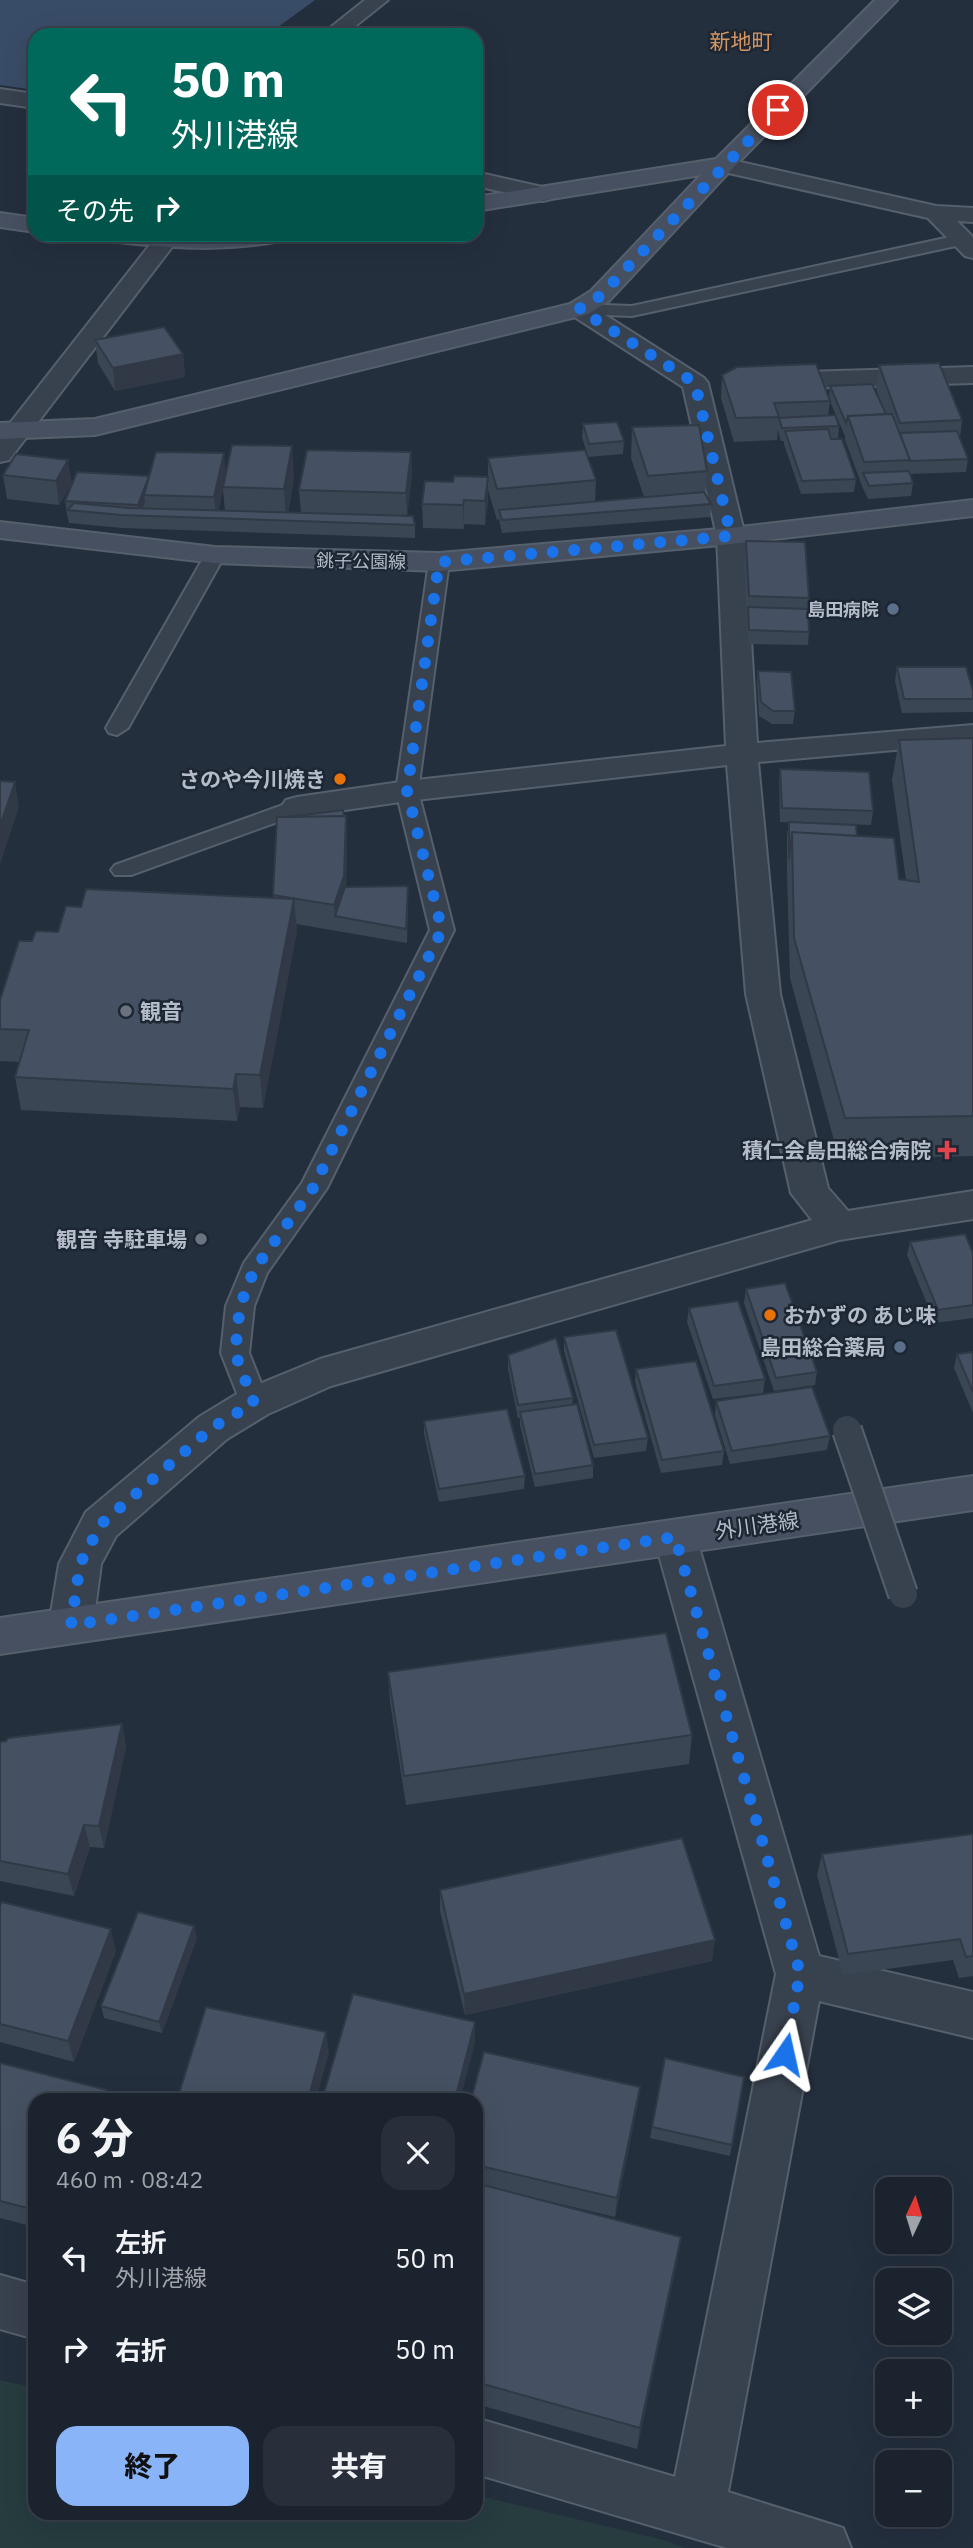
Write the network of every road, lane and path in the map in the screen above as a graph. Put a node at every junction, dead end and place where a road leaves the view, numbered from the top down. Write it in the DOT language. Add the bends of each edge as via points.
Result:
graph roads {
  1 [pos="379,0"];
  2 [pos="887,0"];
  3 [pos="341,28"];
  4 [pos="0,96"];
  5 [pos="28,100"];
  6 [pos="723,165"];
  7 [pos="483,181"];
  8 [pos="543,194"];
  9 [pos="483,203"];
  10 [pos="936,213"];
  11 [pos="973,215"];
  12 [pos="0,220"];
  13 [pos="28,224"];
  14 [pos="164,242"];
  15 [pos="216,242"];
  16 [pos="966,246"];
  17 [pos="579,309"];
  18 [pos="973,375"];
  19 [pos="751,381"];
  20 [pos="723,382"];
  21 [pos="695,383"];
  22 [pos="9,432"];
  23 [pos="0,454"];
  24 [pos="973,508"];
  25 [pos="2,533"];
  26 [pos="731,536"];
  27 [pos="215,555"];
  28 [pos="439,562"];
  29 [pos="117,728"];
  30 [pos="973,734"];
  31 [pos="742,754"];
  32 [pos="407,791"];
  33 [pos="297,807"];
  34 [pos="123,870"];
  35 [pos="973,1205"];
  36 [pos="839,1226"];
  37 [pos="254,1403"];
  38 [pos="847,1430"];
  39 [pos="973,1493"];
  40 [pos="675,1537"];
  41 [pos="903,1594"];
  42 [pos="71,1625"];
  43 [pos="0,1636"];
  44 [pos="800,1973"];
  45 [pos="973,2015"];
  46 [pos="0,2302"];
  47 [pos="28,2310"];
  48 [pos="483,2448"];
  49 [pos="696,2513"];
  50 [pos="823,2548"];
  1 -- 3 [label="street"];
  2 -- 6 [label="street"];
  4 -- 5 [label="street"];
  6 -- 8 [label="street"];
  6 -- 10 [label="street"];
  6 -- 17 [label="street" via="600,296"];
  7 -- 8 [label="street"];
  8 -- 9 [label="street"];
  10 -- 11 [label="street"];
  10 -- 16 [label="street"];
  12 -- 13 [label="street"];
  14 -- 15 [label="street"];
  14 -- 22 [label="street"];
  16 -- 17 [label="lane" via="632,311"];
  17 -- 21 [label="street"];
  17 -- 22 [label="street" via="95,427"];
  18 -- 19 [label="street"];
  20 -- 21 [label="street"];
  21 -- 26 [label="street"];
  22 -- 23 [label="street"];
  24 -- 26 [label="street, 銚子公園線"];
  25 -- 27 [label="street, 銚子公園線"];
  26 -- 28 [label="street, 銚子公園線"];
  26 -- 31 [label="street"];
  27 -- 28 [label="street, 銚子公園線"];
  27 -- 29 [label="lane"];
  28 -- 32 [label="lane"];
  30 -- 31 [label="street"];
  31 -- 32 [label="street"];
  31 -- 36 [label="street" via="763,993 810,1193"];
  32 -- 33 [label="street"];
  32 -- 37 [label="lane" via="442,930 313,1188 254,1270 240,1306 235,1353"];
  33 -- 34 [label="lane"];
  35 -- 36 [label="street"];
  36 -- 37 [label="street" via="320,1374"];
  37 -- 42 [label="street" via="213,1427 101,1524 80,1564"];
  38 -- 41 [label="lane, bridge"];
  39 -- 40 [label="street, 外川港線"];
  40 -- 42 [label="street, 外川港線"];
  40 -- 44 [label="street"];
  42 -- 43 [label="street, 外川港線"];
  44 -- 45 [label="street"];
  44 -- 49 [label="street"];
  46 -- 47 [label="street"];
  48 -- 49 [label="street"];
  49 -- 50 [label="street"];
}
